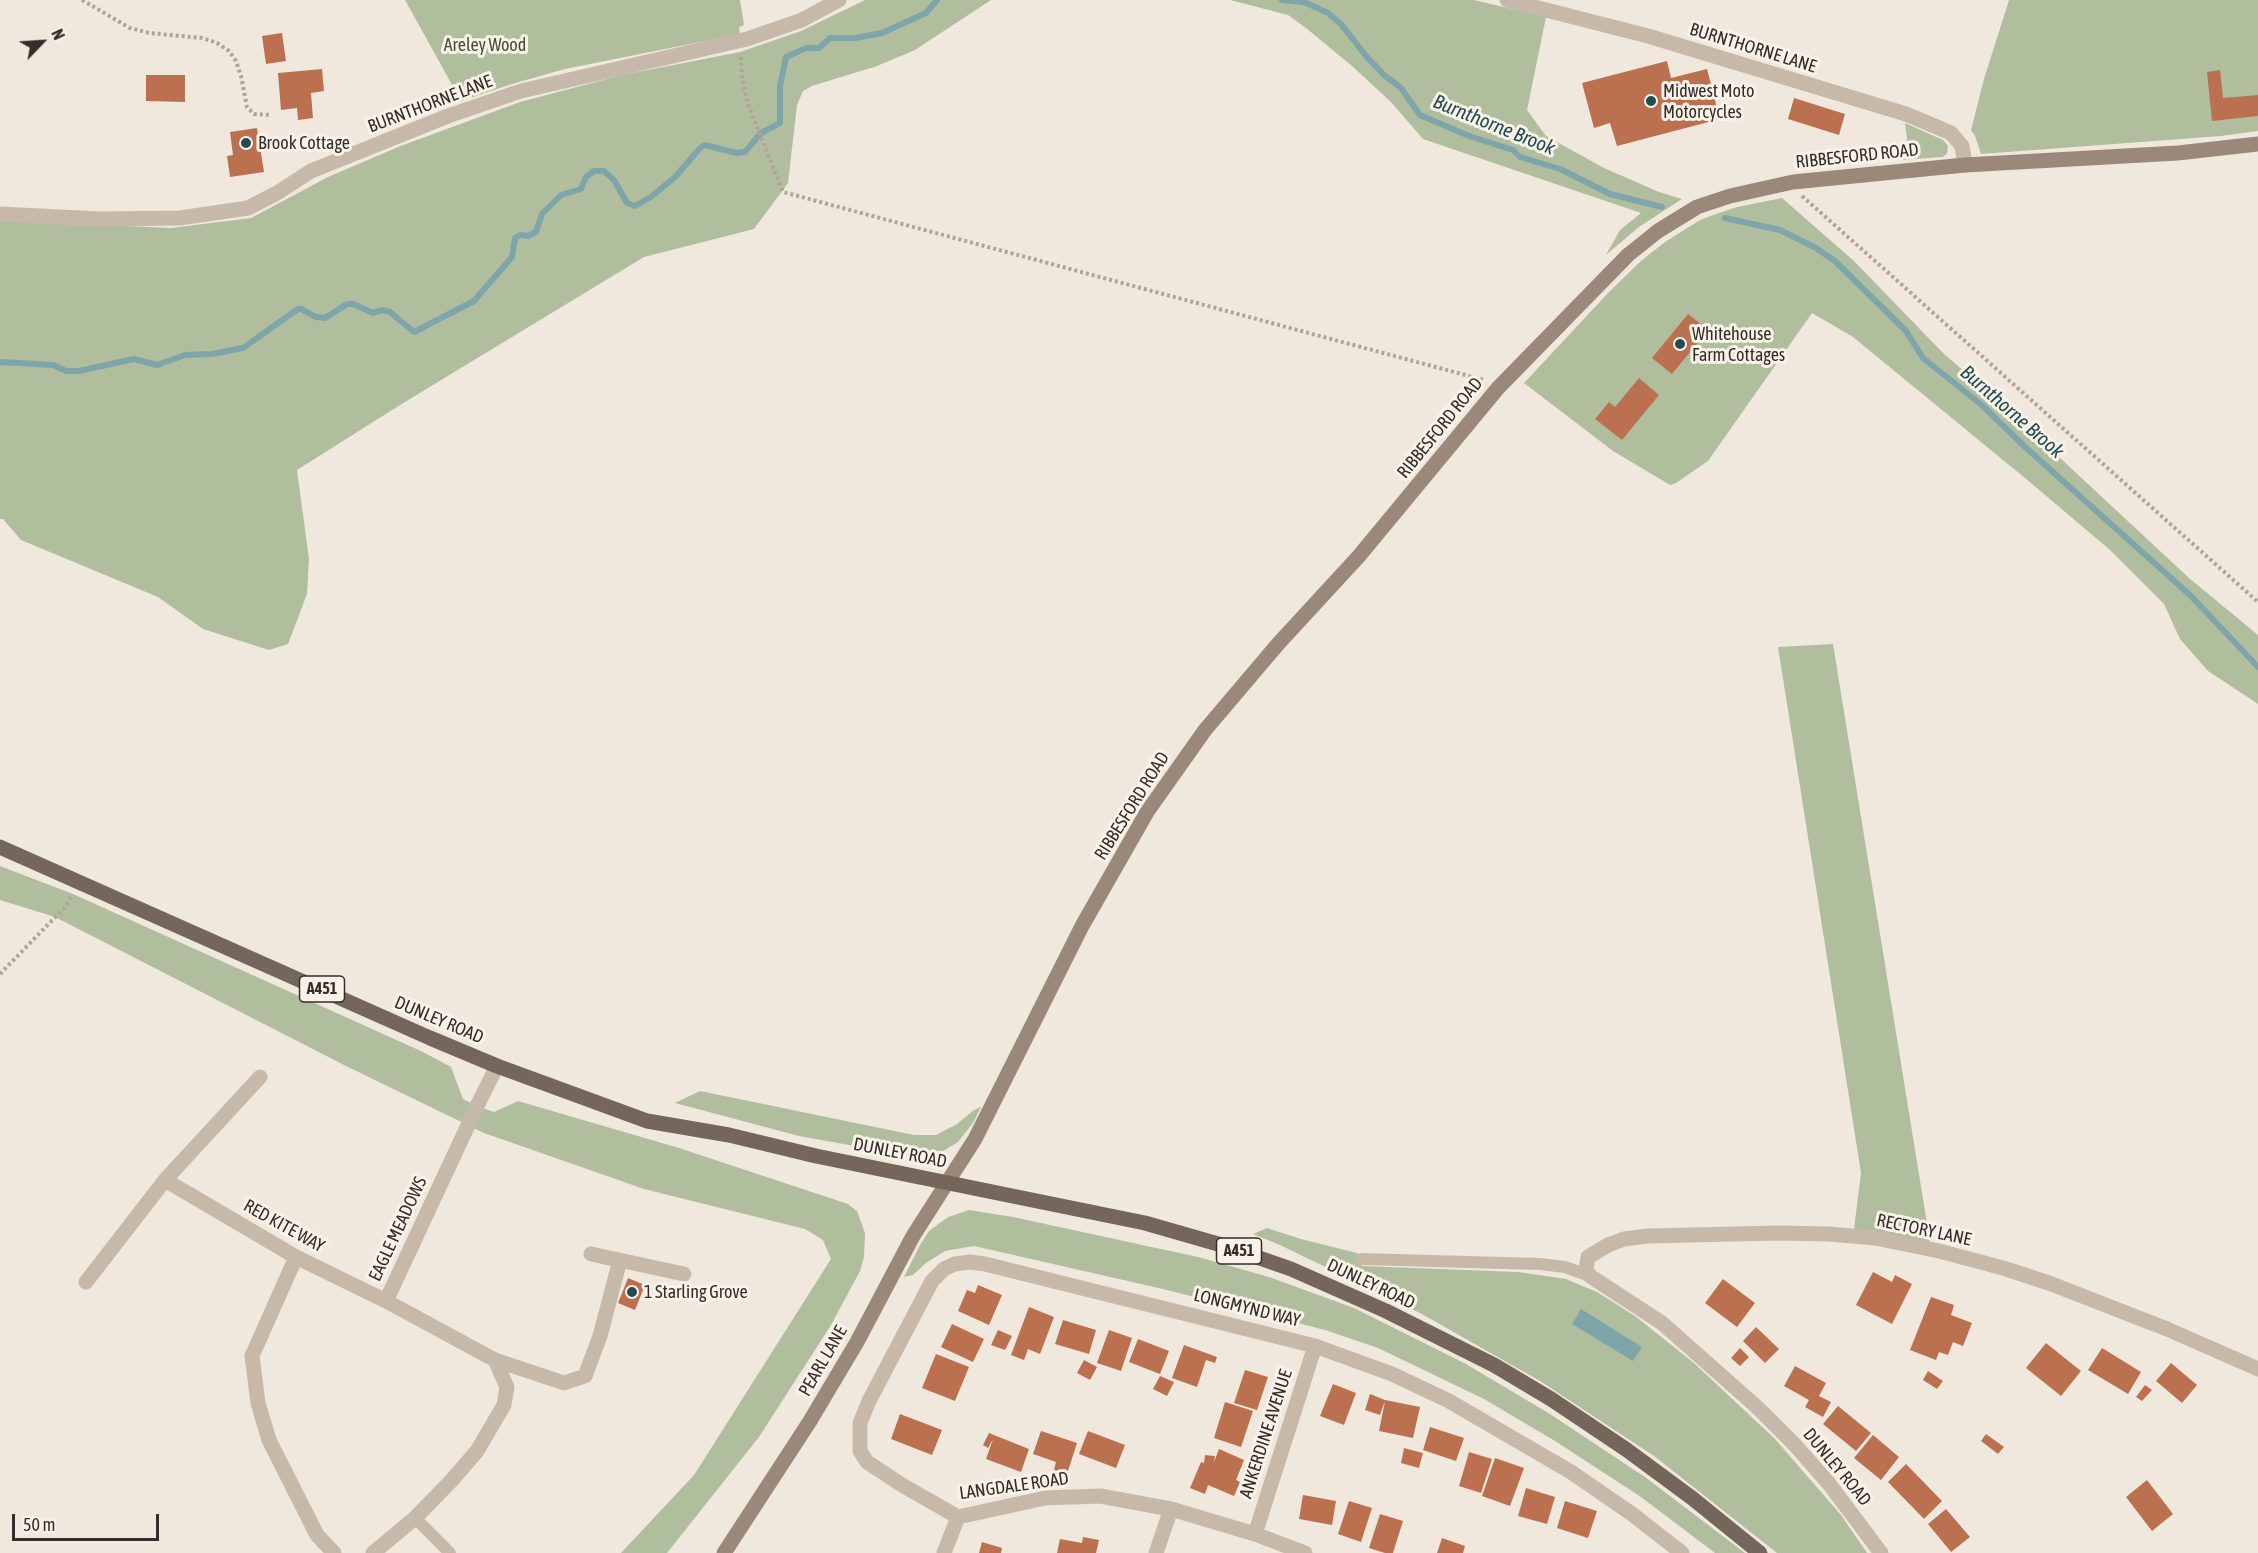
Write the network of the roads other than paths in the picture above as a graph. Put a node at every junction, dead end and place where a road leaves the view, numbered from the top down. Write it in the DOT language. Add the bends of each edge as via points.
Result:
graph roads {
  1 [pos="839,0"];
  2 [pos="1507,0"];
  3 [pos="2258,144"];
  4 [pos="1965,165"];
  5 [pos="0,214"];
  6 [pos="0,847"];
  7 [pos="497,1066"];
  8 [pos="260,1077"];
  9 [pos="165,1180"];
  10 [pos="947,1182"];
  11 [pos="591,1254"];
  12 [pos="296,1257"];
  13 [pos="1361,1259"];
  14 [pos="620,1260"];
  15 [pos="684,1274"];
  16 [pos="1590,1276"];
  17 [pos="86,1282"];
  18 [pos="386,1301"];
  19 [pos="1315,1346"];
  20 [pos="495,1360"];
  21 [pos="2258,1369"];
  22 [pos="859,1438"];
  23 [pos="1171,1509"];
  24 [pos="958,1517"];
  25 [pos="415,1518"];
  26 [pos="1254,1534"];
  27 [pos="334,1553"];
  28 [pos="373,1553"];
  29 [pos="450,1553"];
  30 [pos="724,1553"];
  31 [pos="944,1553"];
  32 [pos="1156,1553"];
  33 [pos="1305,1553"];
  34 [pos="1682,1553"];
  35 [pos="1760,1553"];
  36 [pos="1881,1553"];
  1 -- 5 [label="street, BURNTHORNE LANE" via="802,20 747,39 521,92 468,109 311,171 248,208 180,218"];
  2 -- 4 [label="street, BURNTHORNE LANE" via="1648,36 1906,114 1951,133 1962,147"];
  3 -- 4 [label="main road, RIBBESFORD ROAD" via="2178,153"];
  4 -- 10 [label="main road, RIBBESFORD ROAD" via="1793,182 1712,201 1676,218 1606,276 1498,388 1365,549 1205,730 1147,812 1082,926 975,1139"];
  6 -- 7 [label="main road, DUNLEY ROAD / A451"];
  7 -- 10 [label="main road, DUNLEY ROAD / A451" via="648,1121"];
  7 -- 18 [label="street, EAGLE MEADOWS"];
  8 -- 9 [label="street"];
  9 -- 12 [label="street, RED KITE WAY"];
  9 -- 17 [label="street"];
  10 -- 30 [label="main road, PEARL LANE" via="810,1421"];
  10 -- 35 [label="main road, DUNLEY ROAD / A451" via="1145,1223 1225,1246 1291,1269 1386,1311 1494,1365 1551,1399 1664,1477"];
  11 -- 14 [label="street"];
  12 -- 18 [label="street, RED KITE WAY"];
  12 -- 27 [label="street" via="252,1356 256,1391 269,1440 317,1535"];
  13 -- 16 [label="lane" via="1540,1264"];
  14 -- 15 [label="street"];
  14 -- 20 [label="street, EAGLE MEADOWS" via="585,1376 564,1383"];
  16 -- 21 [label="street, RECTORY LANE" via="1586,1262 1593,1253 1636,1237 1778,1233 1875,1238 1950,1254 2049,1283"];
  16 -- 36 [label="street, DUNLEY ROAD" via="1662,1323 1758,1408 1830,1485"];
  18 -- 20 [label="street, EAGLE MEADOWS"];
  19 -- 22 [label="street, LONGMYND WAY" via="985,1264 955,1264 932,1281 869,1401"];
  19 -- 26 [label="street, ANKERDINE AVENUE"];
  19 -- 34 [label="street, LONGMYND WAY" via="1392,1374 1497,1427 1572,1472"];
  20 -- 25 [label="street" via="507,1387 504,1405 477,1451"];
  22 -- 24 [label="street, LANGDALE ROAD" via="860,1451 867,1462"];
  23 -- 24 [label="street, LANGDALE ROAD" via="1100,1496 1056,1497"];
  23 -- 26 [label="street, LANGDALE ROAD"];
  23 -- 32 [label="street"];
  24 -- 31 [label="street"];
  25 -- 28 [label="street"];
  25 -- 29 [label="lane"];
  26 -- 33 [label="street, LANGDALE ROAD"];
}
